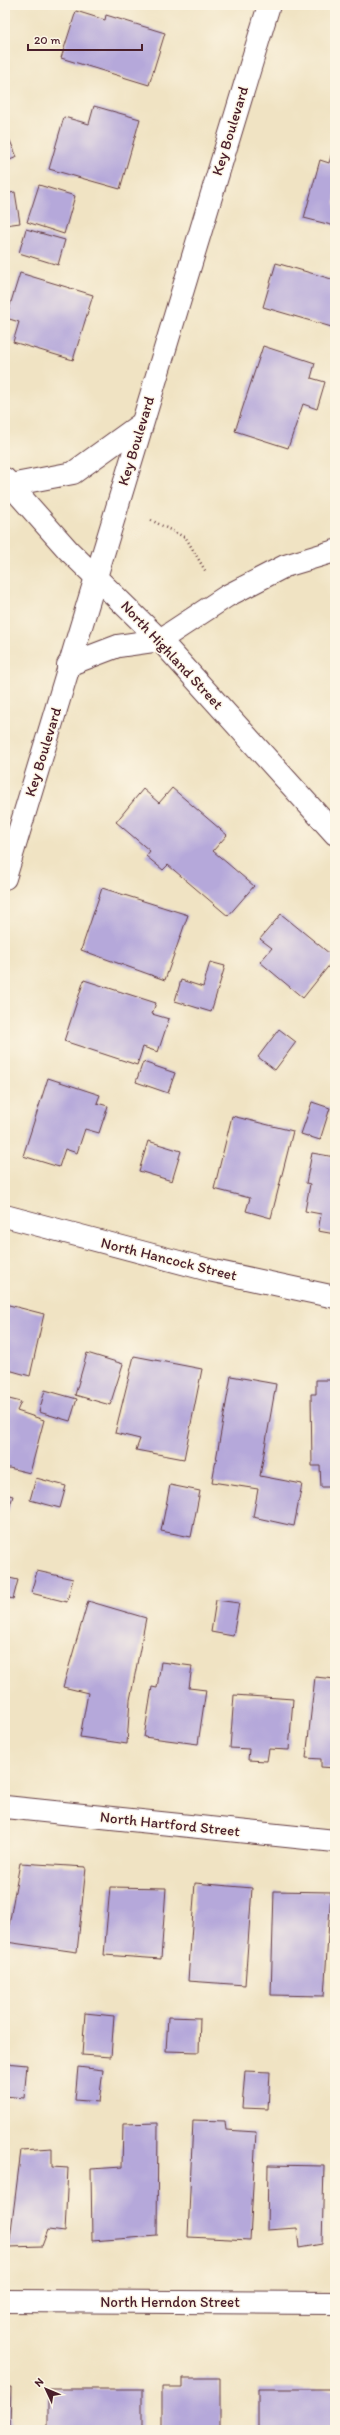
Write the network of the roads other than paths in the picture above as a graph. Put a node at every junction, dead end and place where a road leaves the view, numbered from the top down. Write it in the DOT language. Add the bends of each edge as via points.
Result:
graph roads {
  1 [pos="269,5"];
  2 [pos="273,5"];
  3 [pos="279,5"];
  4 [pos="141,424"];
  5 [pos="7,485"];
  6 [pos="335,551"];
  7 [pos="95,575"];
  8 [pos="160,640"];
  9 [pos="68,665"];
  10 [pos="335,834"];
  11 [pos="5,878"];
  12 [pos="5,1216"];
  13 [pos="335,1297"];
  14 [pos="5,1806"];
  15 [pos="335,1841"];
  16 [pos="5,2301"];
  17 [pos="335,2303"];
  1 -- 4 [label="street, Key Boulevard"];
  2 -- 3 [label="street"];
  4 -- 5 [label="street" via="73,473"];
  4 -- 7 [label="street, Key Boulevard"];
  5 -- 7 [label="street, North Highland Street"];
  6 -- 8 [label="street" via="285,566 227,596"];
  7 -- 8 [label="street, North Highland Street"];
  7 -- 9 [label="street, Key Boulevard"];
  8 -- 9 [label="street" via="118,646"];
  8 -- 10 [label="street, North Highland Street"];
  9 -- 11 [label="street, Key Boulevard"];
  12 -- 13 [label="street, North Hancock Street" via="209,1270"];
  14 -- 15 [label="street, North Hartford Street"];
  16 -- 17 [label="street, North Herndon Street"];
}
